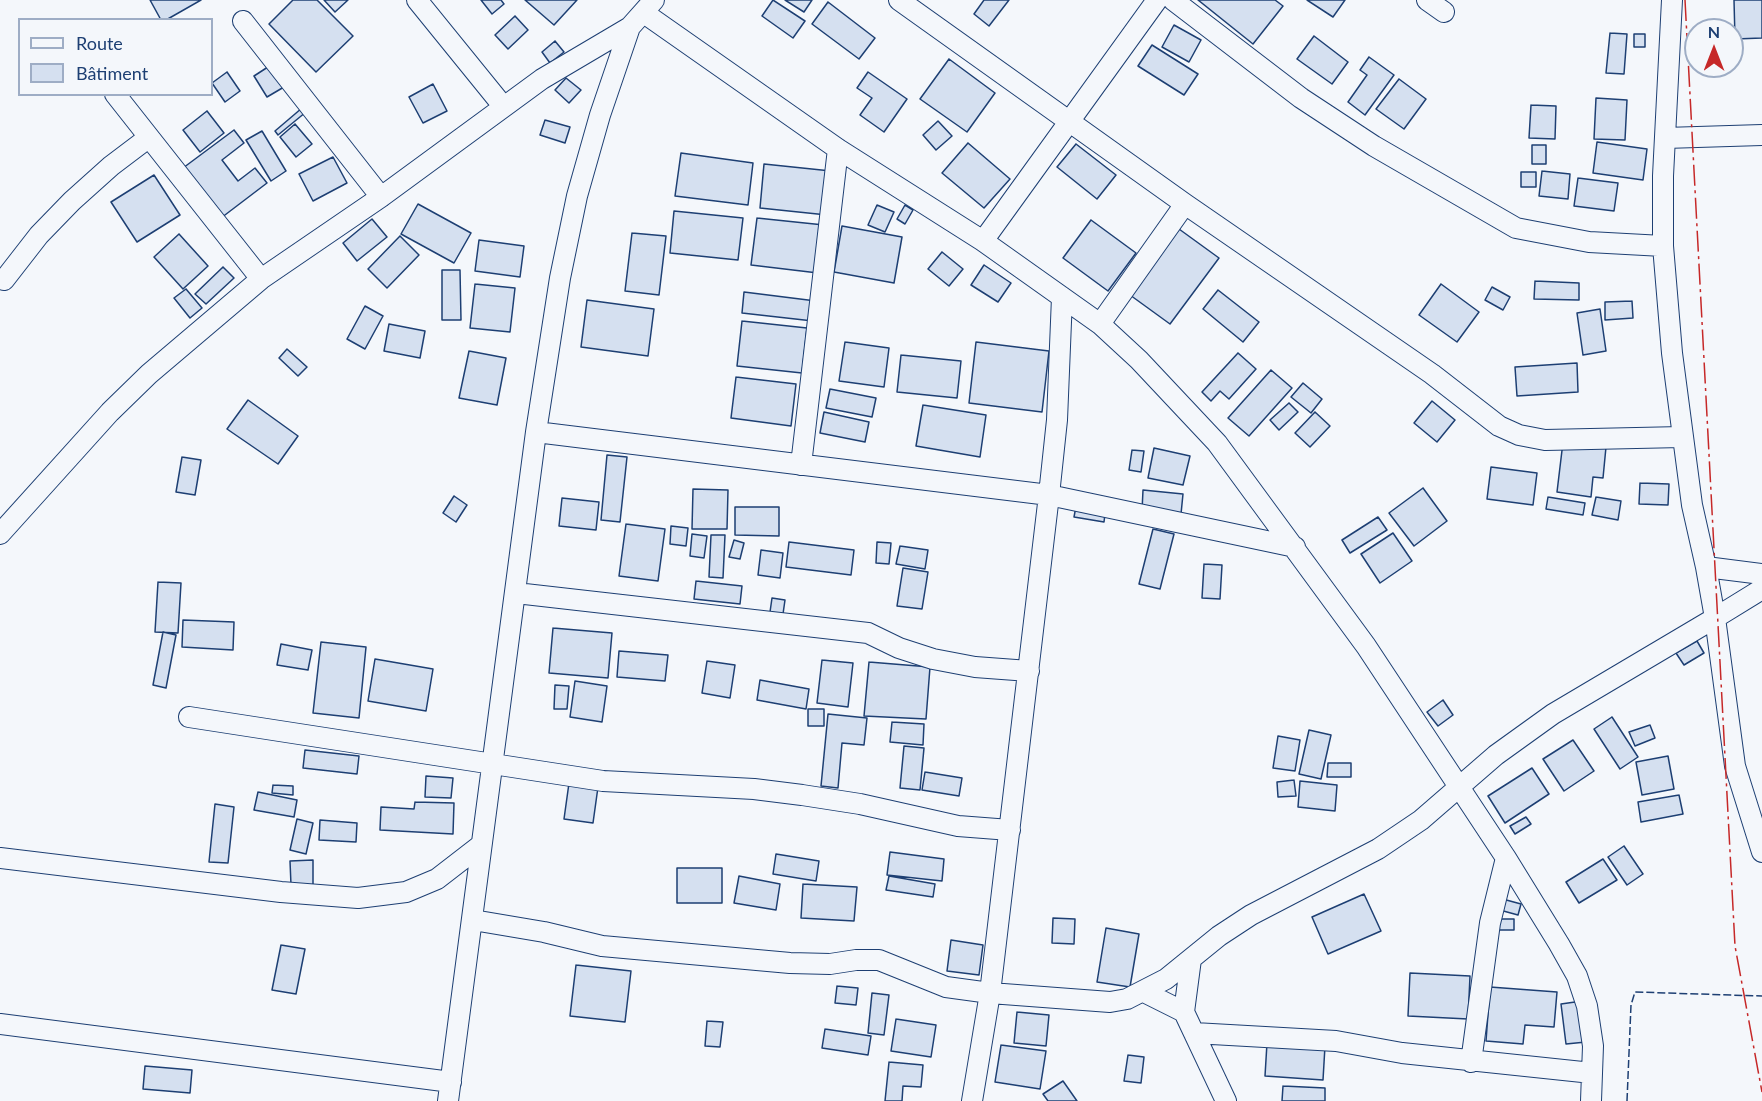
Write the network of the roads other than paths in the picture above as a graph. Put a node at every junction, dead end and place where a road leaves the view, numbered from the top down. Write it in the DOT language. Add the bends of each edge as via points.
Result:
graph roads {
  1 [pos="417,0"];
  2 [pos="899,0"];
  3 [pos="1157,0"];
  4 [pos="1173,0"];
  5 [pos="1427,0"];
  6 [pos="1672,0"];
  7 [pos="649,6"];
  8 [pos="1444,12"];
  9 [pos="243,21"];
  10 [pos="630,27"];
  11 [pos="116,96"];
  12 [pos="503,106"];
  13 [pos="1071,122"];
  14 [pos="1762,135"];
  15 [pos="148,138"];
  16 [pos="1665,138"];
  17 [pos="838,149"];
  18 [pos="381,197"];
  19 [pos="1185,204"];
  20 [pos="983,241"];
  21 [pos="1663,246"];
  22 [pos="261,279"];
  23 [pos="4,280"];
  24 [pos="1062,297"];
  25 [pos="1100,324"];
  26 [pos="536,432"];
  27 [pos="1682,438"];
  28 [pos="801,465"];
  29 [pos="1049,495"];
  30 [pos="0,534"];
  31 [pos="1295,547"];
  32 [pos="1707,567"];
  33 [pos="1762,574"];
  34 [pos="1762,590"];
  35 [pos="516,593"];
  36 [pos="1715,618"];
  37 [pos="1029,671"];
  38 [pos="189,717"];
  39 [pos="492,762"];
  40 [pos="1459,788"];
  41 [pos="1010,830"];
  42 [pos="481,845"];
  43 [pos="1762,852"];
  44 [pos="0,858"];
  45 [pos="1506,858"];
  46 [pos="473,920"];
  47 [pos="1191,959"];
  48 [pos="1144,992"];
  49 [pos="990,993"];
  50 [pos="1184,1012"];
  51 [pos="0,1024"];
  52 [pos="1194,1033"];
  53 [pos="1471,1062"];
  54 [pos="1592,1073"];
  55 [pos="450,1092"];
  56 [pos="972,1101"];
  57 [pos="1226,1101"];
  58 [pos="1592,1101"];
  1 -- 12 [label="street"];
  2 -- 13 [label="street"];
  3 -- 13 [label="street"];
  4 -- 21 [label="street" via="1328,116 1516,228 1589,243"];
  5 -- 8 [label="street"];
  6 -- 16 [label="street"];
  7 -- 10 [label="street"];
  7 -- 17 [label="street"];
  9 -- 18 [label="street"];
  10 -- 12 [label="street"];
  10 -- 26 [label="street" via="577,196"];
  11 -- 15 [label="street"];
  12 -- 18 [label="street"];
  13 -- 19 [label="street"];
  13 -- 20 [label="street"];
  14 -- 16 [label="street"];
  15 -- 22 [label="street"];
  15 -- 23 [label="street" via="72,201"];
  16 -- 21 [label="street"];
  17 -- 20 [label="street"];
  17 -- 28 [label="street"];
  18 -- 22 [label="street"];
  19 -- 25 [label="street"];
  19 -- 27 [label="street" via="1432,374 1499,426 1545,440"];
  20 -- 24 [label="street"];
  21 -- 27 [label="street"];
  22 -- 30 [label="street" via="110,412"];
  24 -- 25 [label="street"];
  24 -- 29 [label="street" via="1057,420"];
  25 -- 31 [label="street" via="1217,443"];
  26 -- 28 [label="street"];
  26 -- 35 [label="street"];
  27 -- 32 [label="street"];
  28 -- 29 [label="street"];
  29 -- 31 [label="street"];
  29 -- 37 [label="street"];
  31 -- 40 [label="street"];
  32 -- 33 [label="street"];
  32 -- 36 [label="street"];
  34 -- 36 [label="street"];
  35 -- 37 [label="street" via="868,633 933,659"];
  35 -- 39 [label="street"];
  36 -- 40 [label="street" via="1553,714 1496,755"];
  36 -- 43 [label="street" via="1735,766"];
  37 -- 41 [label="street"];
  38 -- 39 [label="street"];
  39 -- 41 [label="street" via="603,781 802,795 958,826"];
  39 -- 42 [label="street"];
  40 -- 45 [label="street"];
  40 -- 47 [label="street" via="1378,849 1251,915"];
  41 -- 49 [label="street"];
  42 -- 44 [label="street" via="437,879 406,892 358,898"];
  42 -- 46 [label="street"];
  45 -- 53 [label="street" via="1490,923"];
  45 -- 54 [label="street" via="1577,976 1587,1006 1593,1046"];
  46 -- 49 [label="street" via="602,946 790,963 879,960 946,987"];
  46 -- 55 [label="street"];
  47 -- 48 [label="street"];
  47 -- 50 [label="street"];
  48 -- 49 [label="street" via="1110,1002"];
  48 -- 50 [label="street"];
  49 -- 56 [label="street"];
  50 -- 52 [label="street"];
  51 -- 55 [label="street"];
  52 -- 53 [label="street" via="1336,1041"];
  52 -- 57 [label="street"];
  53 -- 54 [label="street"];
  54 -- 58 [label="street"];
}
